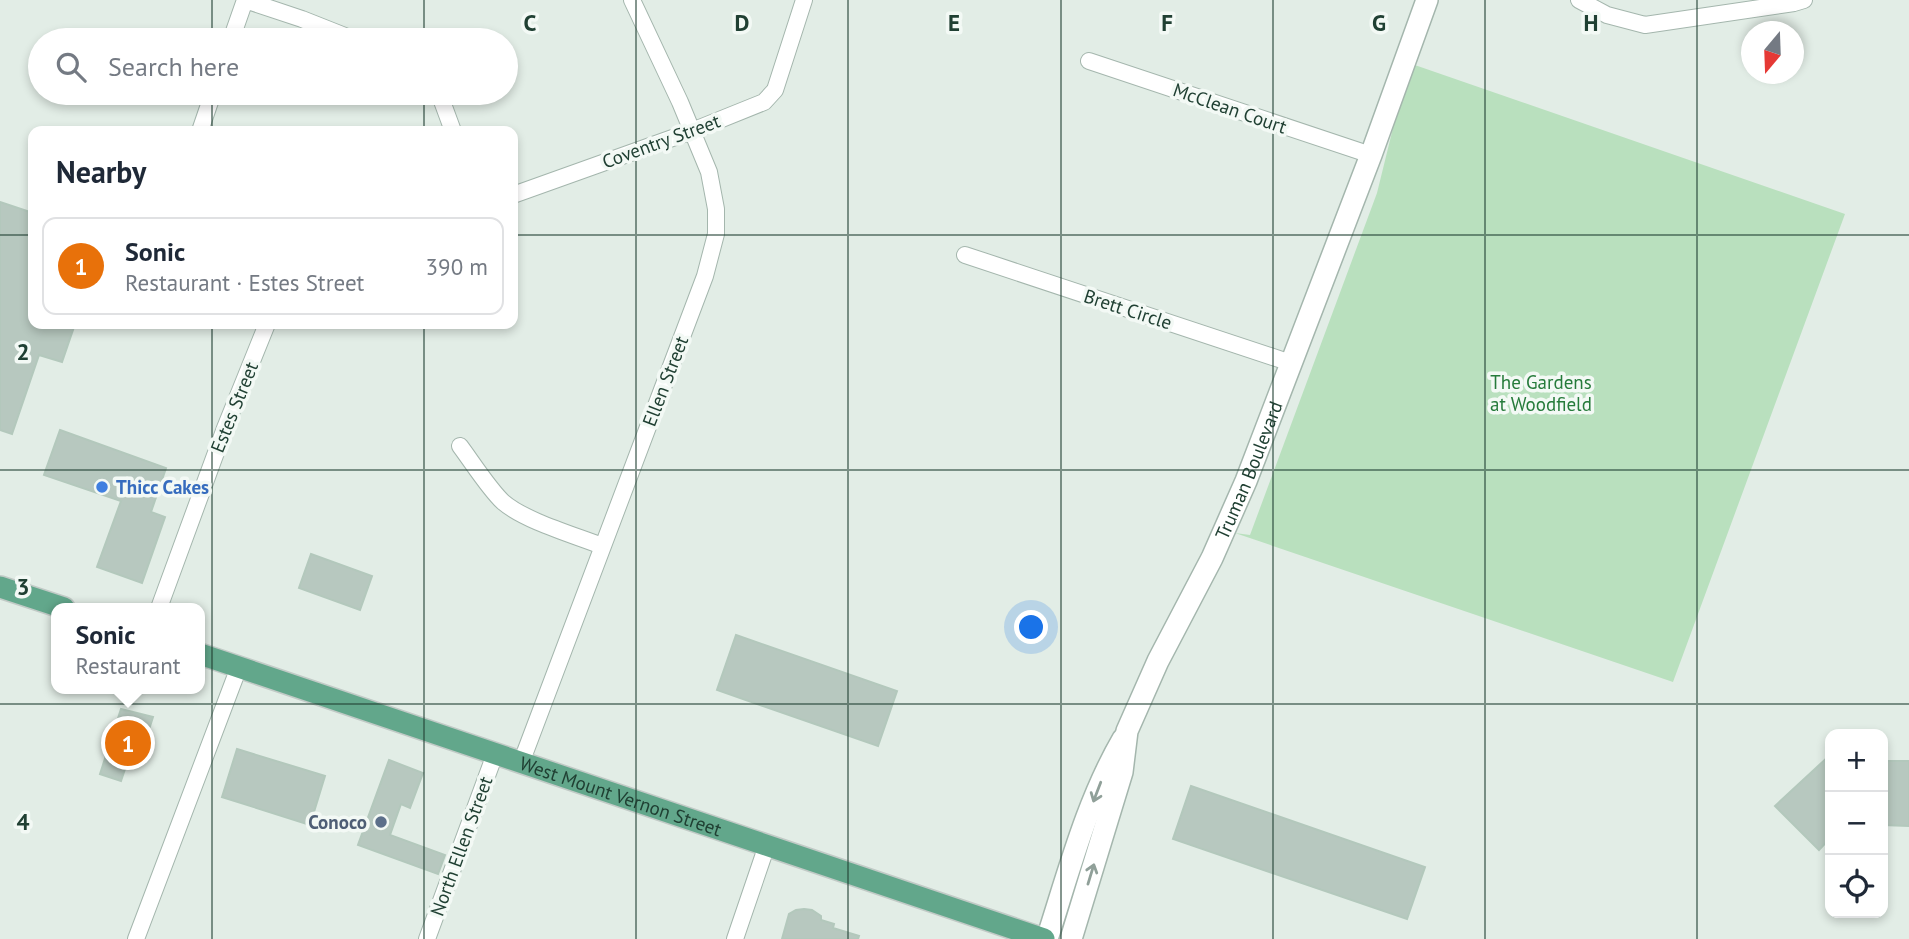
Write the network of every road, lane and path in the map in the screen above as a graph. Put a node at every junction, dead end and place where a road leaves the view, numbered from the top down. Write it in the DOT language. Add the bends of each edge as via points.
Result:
graph roads {
  1 [pos="245,0"];
  2 [pos="632,0"];
  3 [pos="804,0"];
  4 [pos="1427,0"];
  5 [pos="1579,0"];
  6 [pos="1804,0"];
  7 [pos="235,28"];
  8 [pos="325,28"];
  9 [pos="1089,61"];
  10 [pos="209,105"];
  11 [pos="443,105"];
  12 [pos="202,126"];
  13 [pos="451,126"];
  14 [pos="692,131"];
  15 [pos="1371,155"];
  16 [pos="518,193"];
  17 [pos="965,255"];
  18 [pos="265,329"];
  19 [pos="1291,363"];
  20 [pos="460,446"];
  21 [pos="602,546"];
  22 [pos="0,587"];
  23 [pos="161,603"];
  24 [pos="51,604"];
  25 [pos="205,656"];
  26 [pos="239,667"];
  27 [pos="1128,731"];
  28 [pos="495,754"];
  29 [pos="522,763"];
  30 [pos="767,845"];
  31 [pos="136,939"];
  32 [pos="427,939"];
  33 [pos="735,939"];
  34 [pos="1045,939"];
  35 [pos="1071,939"];
  1 -- 7 [label="street"];
  1 -- 8 [label="street"];
  2 -- 14 [label="street, Ellen Street"];
  3 -- 14 [label="street, Coventry Street" via="775,90 764,102"];
  4 -- 15 [label="street, Truman Boulevard"];
  5 -- 6 [label="street" via="1607,15 1645,25"];
  9 -- 15 [label="street, McClean Court"];
  10 -- 12 [label="street"];
  11 -- 13 [label="street"];
  14 -- 16 [label="street, Coventry Street"];
  14 -- 21 [label="street, Ellen Street" via="709,172 716,234 705,276"];
  15 -- 19 [label="street, Truman Boulevard"];
  17 -- 19 [label="street, Brett Circle"];
  18 -- 23 [label="street, Estes Street"];
  19 -- 27 [label="street, Truman Boulevard" via="1212,558 1158,661"];
  20 -- 21 [label="street" via="503,501 517,511"];
  21 -- 29 [label="street, Ellen Street"];
  22 -- 24 [label="main road"];
  25 -- 26 [label="main road, West Mount Vernon Street"];
  26 -- 28 [label="main road, West Mount Vernon Street"];
  26 -- 31 [label="street"];
  27 -- 34 [label="street, one-way" via="1107,766"];
  35 -- 27 [label="street, Truman Boulevard, one-way" via="1122,772"];
  28 -- 29 [label="main road, West Mount Vernon Street"];
  28 -- 32 [label="street, North Ellen Street"];
  29 -- 30 [label="main road, West Mount Vernon Street"];
  30 -- 33 [label="street"];
  30 -- 34 [label="main road, West Mount Vernon Street"];
}
